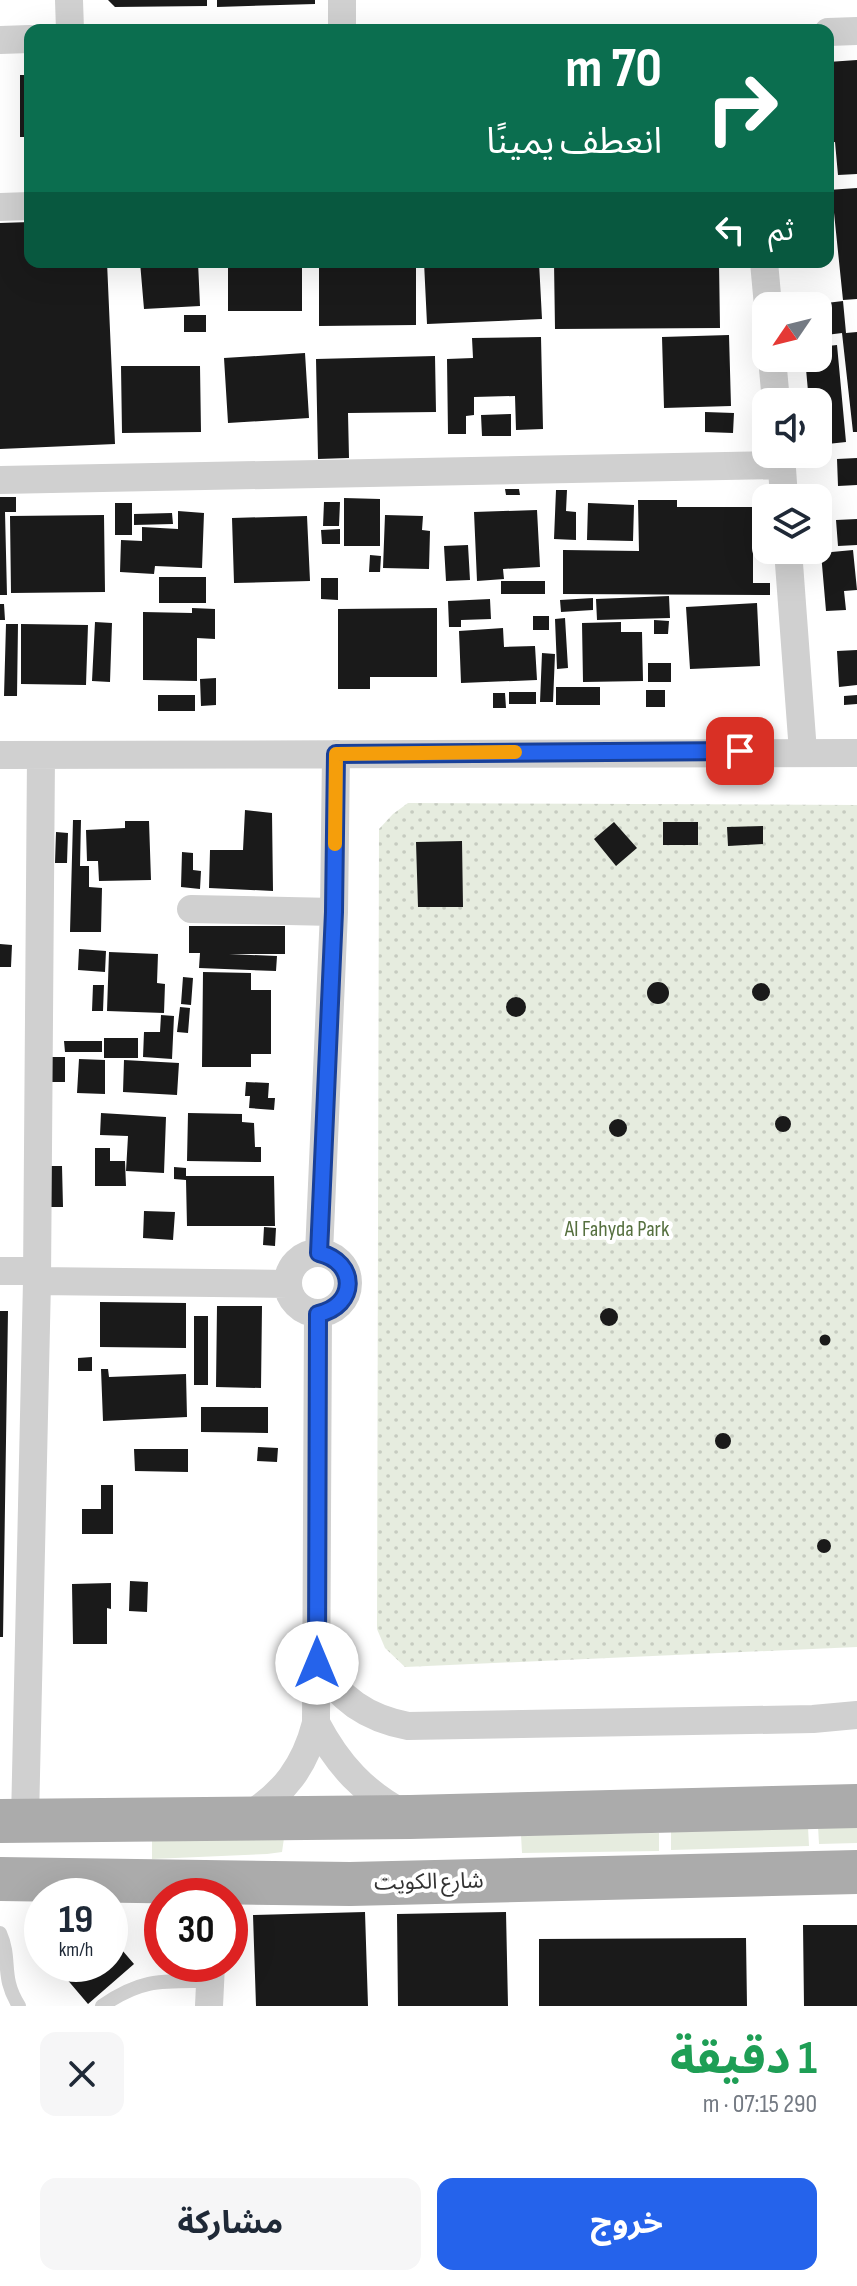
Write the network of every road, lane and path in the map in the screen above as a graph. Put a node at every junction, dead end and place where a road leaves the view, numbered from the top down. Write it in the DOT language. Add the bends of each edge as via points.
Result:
graph roads {
  1 [pos="69,0"];
  2 [pos="342,0"];
  3 [pos="70,24"];
  4 [pos="342,24"];
  5 [pos="857,31"];
  6 [pos="834,32"];
  7 [pos="24,39"];
  8 [pos="0,40"];
  9 [pos="24,206"];
  10 [pos="0,207"];
  11 [pos="765,268"];
  12 [pos="767,292"];
  13 [pos="752,461"];
  14 [pos="0,480"];
  15 [pos="789,564"];
  16 [pos="803,752"];
  17 [pos="857,753"];
  18 [pos="336,754"];
  19 [pos="0,755"];
  20 [pos="41,755"];
  21 [pos="191,909"];
  22 [pos="334,912"];
  23 [pos="319,1253"];
  24 [pos="0,1271"];
  25 [pos="37,1276"];
  26 [pos="288,1284"];
  27 [pos="318,1314"];
  28 [pos="317,1663"];
  29 [pos="857,1715"];
  30 [pos="316,1723"];
  31 [pos="857,1783"];
  32 [pos="857,1806"];
  33 [pos="793,1808"];
  34 [pos="476,1816"];
  35 [pos="410,1817"];
  36 [pos="243,1819"];
  37 [pos="12,1821"];
  38 [pos="857,1872"];
  39 [pos="800,1873"];
  40 [pos="0,1879"];
  41 [pos="350,1884"];
  42 [pos="144,1886"];
  43 [pos="248,1888"];
  44 [pos="857,1892"];
  45 [pos="0,1933"];
  46 [pos="210,1984"];
  47 [pos="19,2006"];
  48 [pos="102,2006"];
  1 -- 3 [label="street"];
  2 -- 4 [label="street"];
  5 -- 6 [label="street"];
  7 -- 8 [label="street"];
  9 -- 10 [label="street"];
  11 -- 12 [label="street"];
  13 -- 14 [label="street"];
  15 -- 16 [label="street"];
  16 -- 17 [label="street"];
  16 -- 18 [label="street"];
  18 -- 20 [label="street"];
  18 -- 22 [label="street"];
  19 -- 20 [label="street"];
  20 -- 25 [label="street"];
  21 -- 22 [label="street"];
  22 -- 23 [label="street"];
  23 -- 26 [label="street" via="301,1259"];
  23 -- 27 [label="street" via="338,1261 348,1279 344,1299"];
  24 -- 25 [label="street"];
  25 -- 26 [label="street"];
  25 -- 37 [label="street"];
  26 -- 27 [label="street" via="301,1308"];
  27 -- 28 [label="street"];
  28 -- 29 [label="street" via="345,1699 385,1721 408,1726"];
  28 -- 30 [label="street"];
  30 -- 35 [label="street" via="345,1770 364,1789"];
  30 -- 36 [label="street" via="299,1770 265,1806"];
  31 -- 33 [label="main road"];
  32 -- 33 [label="main road"];
  33 -- 34 [label="main road"];
  34 -- 35 [label="main road"];
  34 -- 41 [label="main road" via="473,1845 456,1857 392,1864"];
  35 -- 36 [label="main road"];
  36 -- 37 [label="main road"];
  38 -- 39 [label="main road, شارع الكويت"];
  39 -- 41 [label="main road, شارع الكويت"];
  39 -- 44 [label="main road"];
  40 -- 42 [label="main road, شارع الكويت"];
  41 -- 43 [label="main road, شارع الكويت"];
  45 -- 47 [label="lane" via="3,1977"];
  46 -- 48 [label="lane" via="146,1982"];
}
